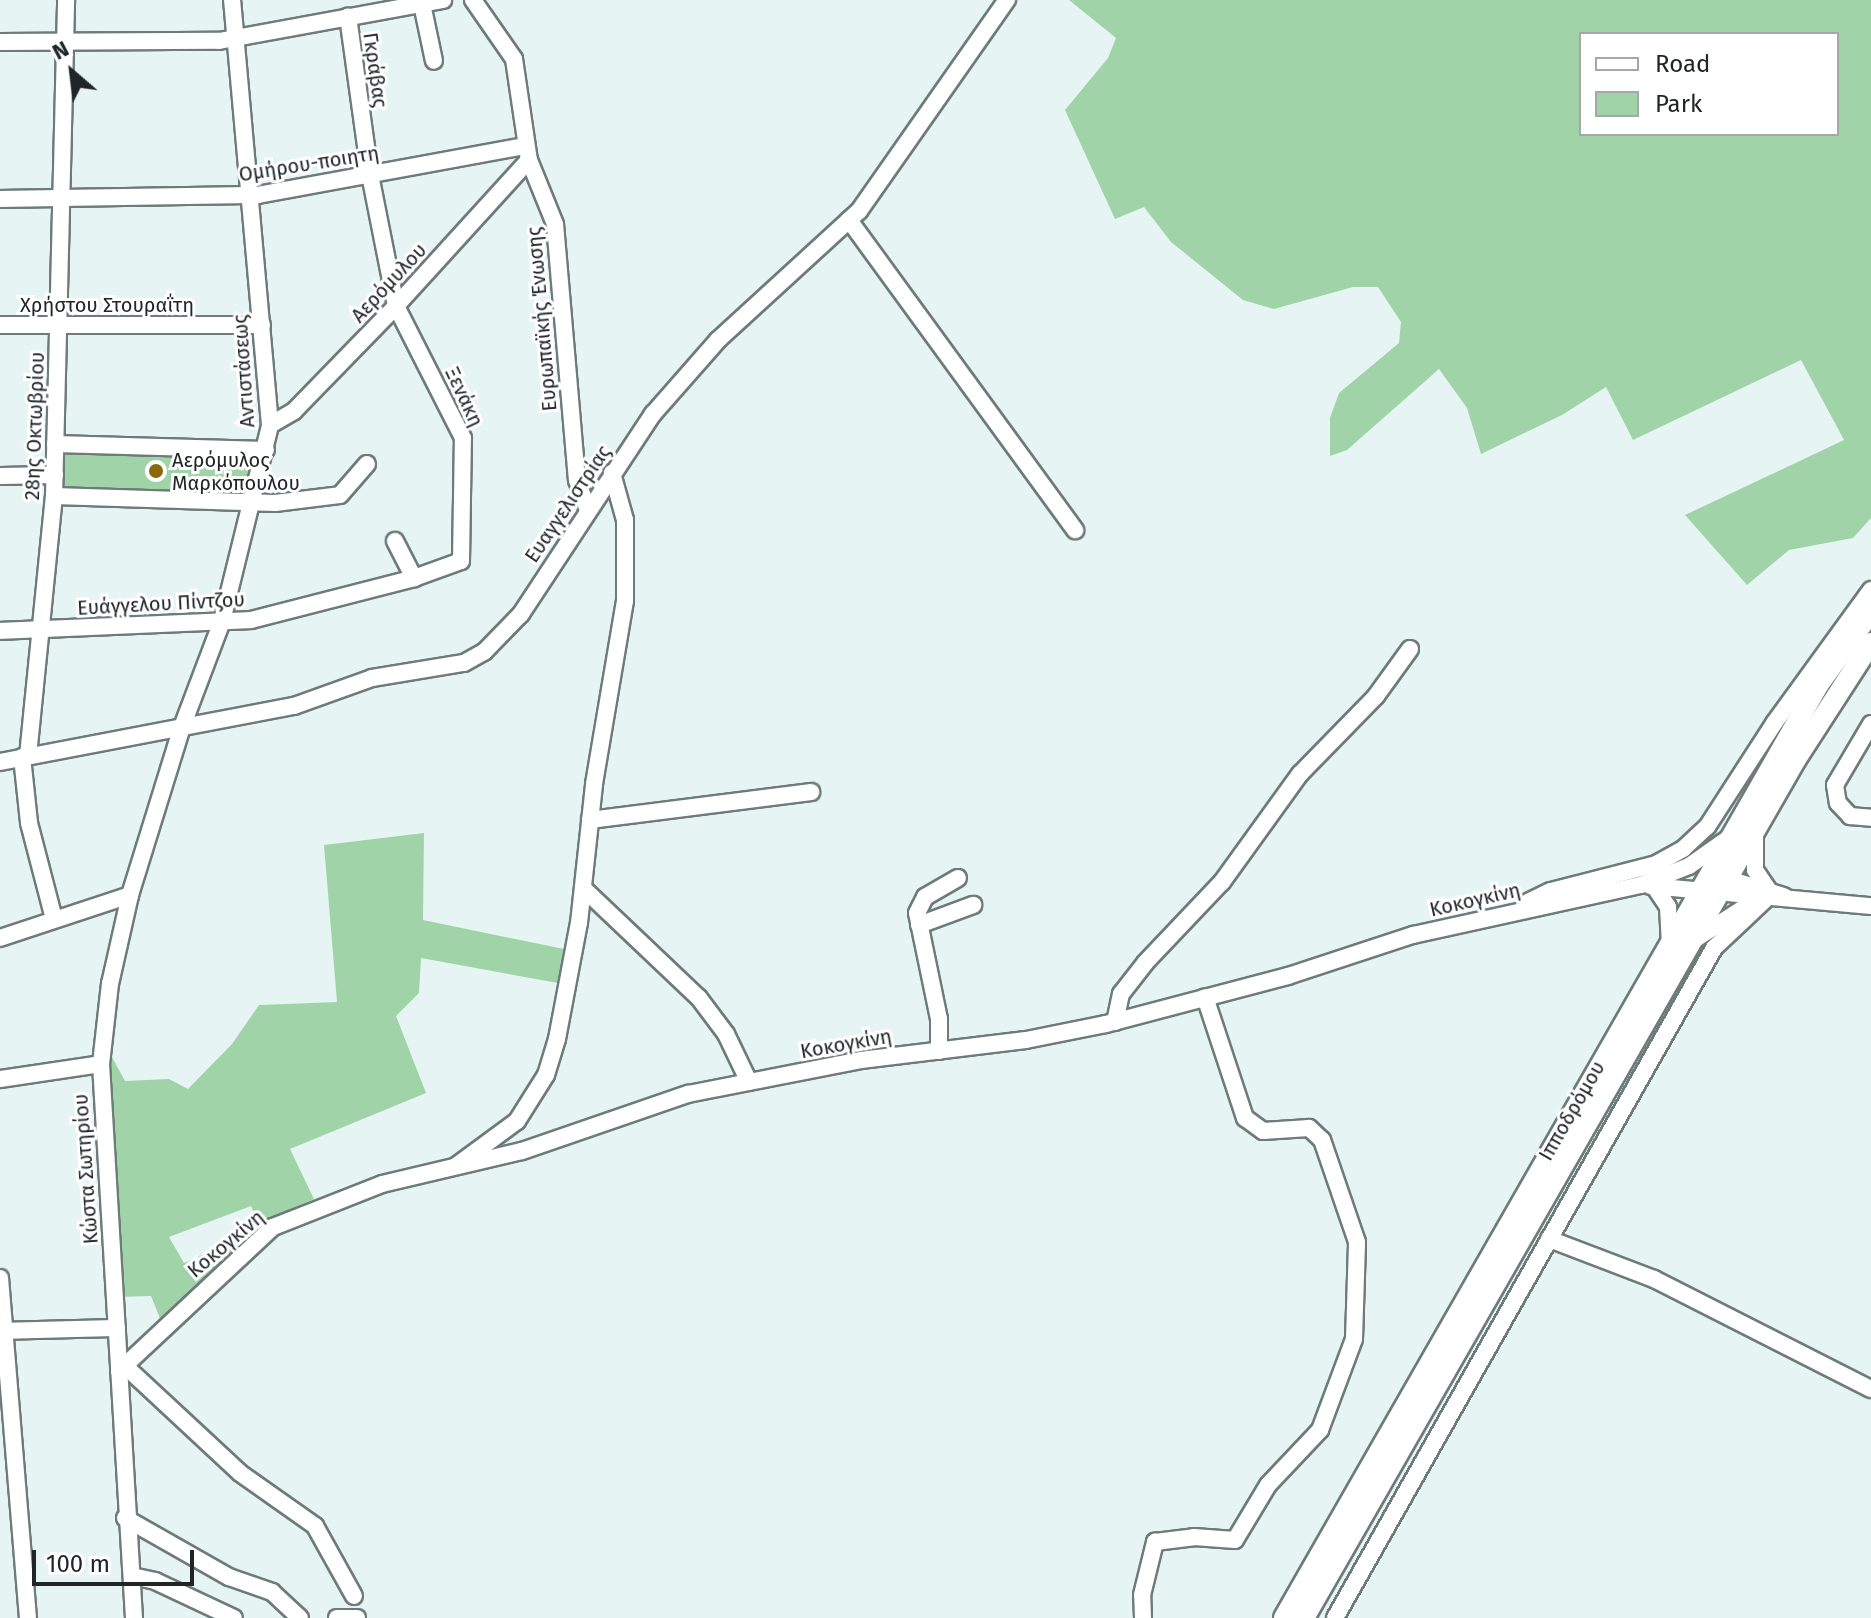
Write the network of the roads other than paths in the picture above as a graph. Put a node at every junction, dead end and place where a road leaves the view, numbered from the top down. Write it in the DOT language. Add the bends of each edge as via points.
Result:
graph roads {
  1 [pos="66,0"];
  2 [pos="232,0"];
  3 [pos="443,0"];
  4 [pos="473,0"];
  5 [pos="1007,0"];
  6 [pos="422,4"];
  7 [pos="348,17"];
  8 [pos="236,37"];
  9 [pos="66,41"];
  10 [pos="0,42"];
  11 [pos="434,61"];
  12 [pos="528,153"];
  13 [pos="370,175"];
  14 [pos="250,196"];
  15 [pos="0,199"];
  16 [pos="62,199"];
  17 [pos="849,220"];
  18 [pos="396,306"];
  19 [pos="0,325"];
  20 [pos="58,325"];
  21 [pos="262,325"];
  22 [pos="270,425"];
  23 [pos="55,444"];
  24 [pos="266,450"];
  25 [pos="367,464"];
  26 [pos="612,473"];
  27 [pos="55,475"];
  28 [pos="0,476"];
  29 [pos="54,496"];
  30 [pos="253,503"];
  31 [pos="587,508"];
  32 [pos="1075,530"];
  33 [pos="395,541"];
  34 [pos="461,561"];
  35 [pos="414,578"];
  36 [pos="1871,590"];
  37 [pos="1871,612"];
  38 [pos="222,621"];
  39 [pos="0,631"];
  40 [pos="41,631"];
  41 [pos="1871,643"];
  42 [pos="1410,649"];
  43 [pos="1871,724"];
  44 [pos="182,727"];
  45 [pos="25,756"];
  46 [pos="0,762"];
  47 [pos="811,792"];
  48 [pos="1871,818"];
  49 [pos="590,820"];
  50 [pos="1747,830"];
  51 [pos="1670,875"];
  52 [pos="958,878"];
  53 [pos="1716,884"];
  54 [pos="1647,885"];
  55 [pos="584,889"];
  56 [pos="130,895"];
  57 [pos="1767,895"];
  58 [pos="973,905"];
  59 [pos="1871,906"];
  60 [pos="1505,914"];
  61 [pos="54,919"];
  62 [pos="919,925"];
  63 [pos="0,939"];
  64 [pos="1695,940"];
  65 [pos="1670,944"];
  66 [pos="1205,997"];
  67 [pos="1115,1022"];
  68 [pos="939,1051"];
  69 [pos="101,1064"];
  70 [pos="0,1079"];
  71 [pos="749,1082"];
  72 [pos="455,1168"];
  73 [pos="1549,1239"];
  74 [pos="0,1278"];
  75 [pos="117,1328"];
  76 [pos="1,1331"];
  77 [pos="122,1368"];
  78 [pos="1871,1389"];
  79 [pos="7,1485"];
  80 [pos="125,1518"];
  81 [pos="132,1576"];
  82 [pos="354,1596"];
  83 [pos="28,1618"];
  84 [pos="134,1618"];
  85 [pos="234,1618"];
  86 [pos="300,1618"];
  87 [pos="337,1618"];
  88 [pos="357,1618"];
  89 [pos="1143,1618"];
  90 [pos="1284,1618"];
  91 [pos="1304,1618"];
  92 [pos="1335,1618"];
  1 -- 9 [label="street, 28ης Οκτωβρίου"];
  2 -- 8 [label="street, Αντιστάσεως"];
  3 -- 6 [label="street"];
  4 -- 12 [label="street, Ευρωπαϊκής Ένωσης" via="514,59"];
  5 -- 17 [label="street, Ευαγγελιστρίας"];
  6 -- 7 [label="street"];
  6 -- 11 [label="street"];
  7 -- 8 [label="street"];
  7 -- 13 [label="street, Γκράβας"];
  8 -- 9 [label="street"];
  8 -- 14 [label="street, Αντιστάσεως"];
  9 -- 10 [label="street"];
  9 -- 16 [label="street, 28ης Οκτωβρίου"];
  12 -- 13 [label="street, Ομήρου-ποιητη"];
  12 -- 18 [label="street, Αερόμυλου"];
  12 -- 31 [label="street, Ευρωπαϊκής Ένωσης" via="555,224 577,480"];
  13 -- 14 [label="street, Ομήρου-ποιητη"];
  13 -- 18 [label="street, Γκράβας"];
  14 -- 16 [label="street, Ομήρου-ποιητη"];
  14 -- 21 [label="street, Αντιστάσεως"];
  15 -- 16 [label="street, Ομήρου-ποιητη"];
  16 -- 20 [label="street, 28ης Οκτωβρίου"];
  17 -- 26 [label="street, Ευαγγελιστρίας" via="718,340 653,414"];
  17 -- 32 [label="street"];
  18 -- 22 [label="street, Αερόμυλου" via="294,411"];
  18 -- 34 [label="street, Ξενάκη" via="463,438"];
  19 -- 20 [label="street, Χρήστου Στουραΐτη"];
  20 -- 21 [label="street, Χρήστου Στουραΐτη"];
  20 -- 23 [label="street, 28ης Οκτωβρίου"];
  21 -- 22 [label="street, Αντιστάσεως"];
  22 -- 24 [label="street, Αντιστάσεως"];
  23 -- 24 [label="street"];
  23 -- 27 [label="street, 28ης Οκτωβρίου"];
  24 -- 30 [label="street, Αντιστάσεως"];
  25 -- 30 [label="street" via="340,495"];
  26 -- 31 [label="street, Ευαγγελιστρίας"];
  26 -- 49 [label="street" via="625,520 625,601"];
  27 -- 28 [label="street"];
  27 -- 29 [label="street, 28ης Οκτωβρίου"];
  29 -- 30 [label="street"];
  29 -- 40 [label="street, 28ης Οκτωβρίου"];
  30 -- 38 [label="street, Αντιστάσεως"];
  31 -- 44 [label="street, Ευαγγελιστρίας" via="515,623 464,663 372,678 294,706"];
  33 -- 35 [label="street"];
  34 -- 35 [label="street, Ευάγγελου Πίντζου"];
  35 -- 38 [label="street, Ευάγγελου Πίντζου" via="251,620"];
  36 -- 60 [label="street" via="1707,827 1683,849 1656,864 1551,891"];
  37 -- 50 [label="main road, Ιπποδρόμου" via="1819,684"];
  38 -- 40 [label="street, Ευάγγελου Πίντζου"];
  38 -- 44 [label="street, Αντιστάσεως"];
  39 -- 40 [label="street, Ευάγγελου Πίντζου"];
  40 -- 45 [label="street, 28ης Οκτωβρίου"];
  41 -- 50 [label="main road, Ιπποδρόμου"];
  42 -- 67 [label="street" via="1376,696 1300,774 1222,882 1145,963 1121,994"];
  43 -- 48 [label="street" via="1835,785 1838,803 1850,816"];
  44 -- 45 [label="street, Ευαγγελιστρίας"];
  44 -- 56 [label="street, Κώστα Σωτηρίου"];
  45 -- 46 [label="street, Ευαγγελιστρίας"];
  45 -- 61 [label="street, 28ης Οκτωβρίου" via="29,823"];
  47 -- 49 [label="street"];
  49 -- 55 [label="street"];
  50 -- 51 [label="street"];
  50 -- 53 [label="main road, Ιπποδρόμου"];
  50 -- 57 [label="street" via="1755,870"];
  51 -- 53 [label="street"];
  51 -- 54 [label="street"];
  52 -- 62 [label="street" via="919,905"];
  53 -- 54 [label="street"];
  53 -- 57 [label="street"];
  53 -- 64 [label="main road, Ιπποδρόμου"];
  53 -- 65 [label="main road, Ιπποδρόμου"];
  54 -- 60 [label="street, Κοκογκίνη"];
  54 -- 65 [label="street" via="1668,907"];
  55 -- 71 [label="street" via="699,998 726,1034"];
  55 -- 72 [label="street" via="546,1075 517,1121"];
  56 -- 61 [label="street"];
  56 -- 69 [label="street, Κώστα Σωτηρίου" via="110,984"];
  57 -- 59 [label="street"];
  57 -- 64 [label="street" via="1727,915"];
  57 -- 73 [label="street" via="1714,948"];
  58 -- 62 [label="street"];
  60 -- 66 [label="street, Κοκογκίνη" via="1413,935"];
  61 -- 63 [label="street"];
  62 -- 68 [label="street" via="939,1019"];
  64 -- 91 [label="main road, Ιπποδρόμου"];
  65 -- 90 [label="main road, Ιπποδρόμου"];
  66 -- 67 [label="street, Κοκογκίνη"];
  66 -- 89 [label="street" via="1245,1118 1263,1131 1309,1128 1322,1140 1357,1242 1354,1339 1320,1430 1268,1485 1235,1540 1194,1537 1155,1542 1142,1595"];
  67 -- 68 [label="street, Κοκογκίνη"];
  68 -- 71 [label="street, Κοκογκίνη"];
  69 -- 70 [label="street"];
  69 -- 75 [label="street, Κώστα Σωτηρίου"];
  71 -- 72 [label="street, Κοκογκίνη" via="641,1107 522,1151"];
  72 -- 77 [label="street, Κοκογκίνη" via="382,1184 273,1227"];
  73 -- 78 [label="street" via="1654,1279"];
  73 -- 92 [label="street"];
  74 -- 76 [label="street"];
  75 -- 76 [label="street"];
  75 -- 77 [label="street, Κώστα Σωτηρίου"];
  76 -- 79 [label="street"];
  77 -- 80 [label="street, Κώστα Σωτηρίου"];
  77 -- 82 [label="street" via="229,1464 315,1526"];
  79 -- 83 [label="street"];
  80 -- 81 [label="street, Κώστα Σωτηρίου"];
  80 -- 86 [label="street" via="229,1577 272,1592"];
  81 -- 84 [label="street, Κώστα Σωτηρίου"];
  81 -- 85 [label="street" via="155,1581"];
  87 -- 88 [label="street"];
}
